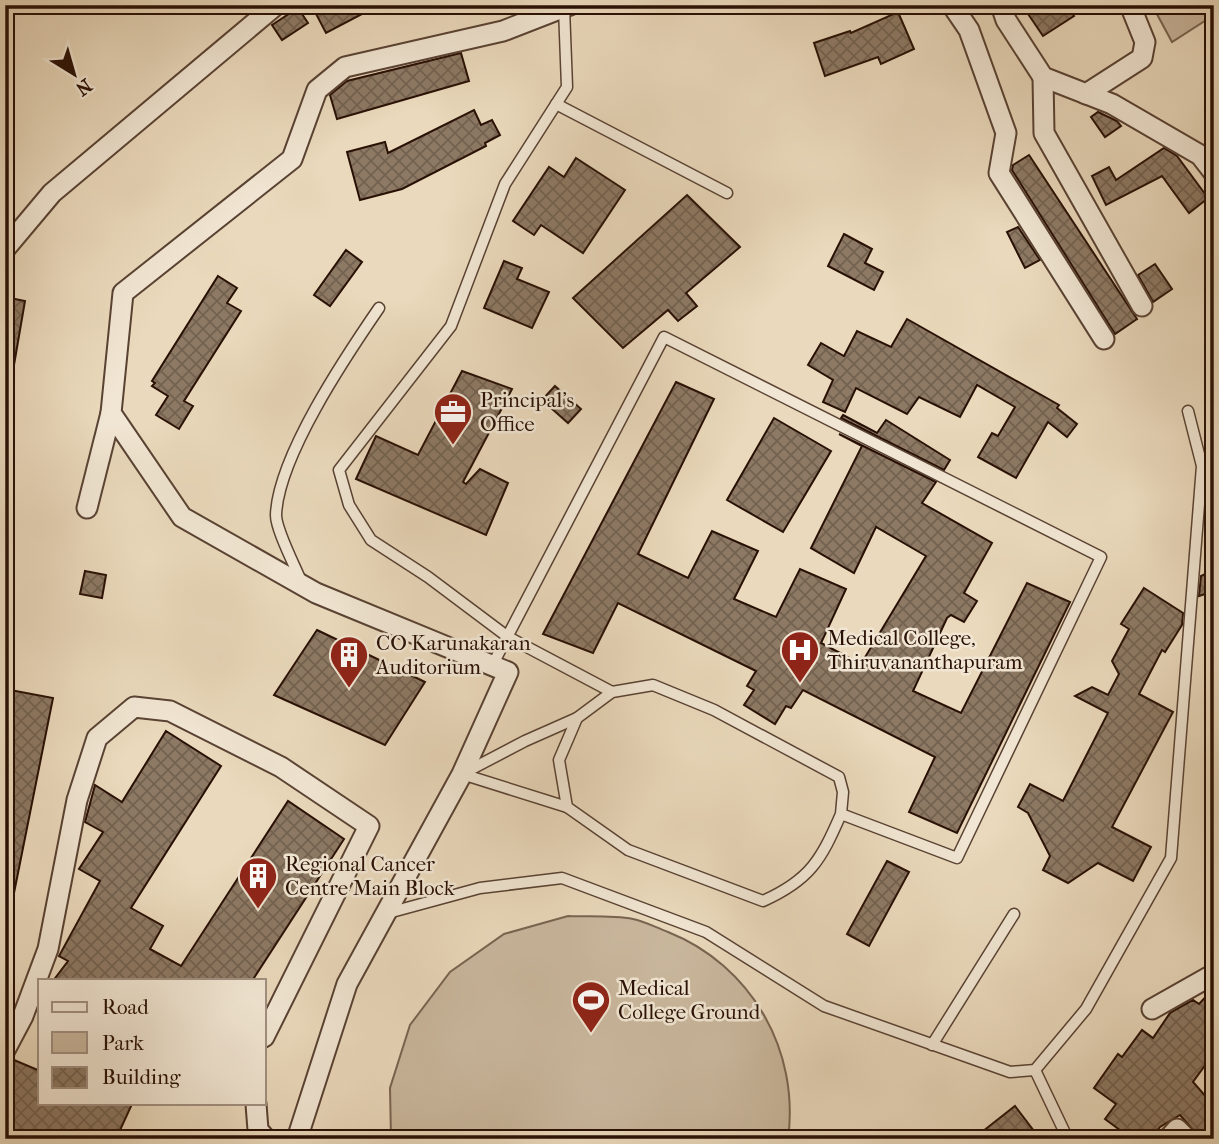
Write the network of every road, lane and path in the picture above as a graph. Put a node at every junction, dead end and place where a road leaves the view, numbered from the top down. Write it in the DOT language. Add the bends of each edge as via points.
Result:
graph roads {
  1 [pos="276,5"];
  2 [pos="951,5"];
  3 [pos="1001,5"];
  4 [pos="1130,5"];
  5 [pos="567,6"];
  6 [pos="1042,77"];
  7 [pos="1086,93"];
  8 [pos="556,104"];
  9 [pos="1214,173"];
  10 [pos="727,193"];
  11 [pos="5,249"];
  12 [pos="1142,306"];
  13 [pos="379,308"];
  14 [pos="1104,339"];
  15 [pos="1188,411"];
  16 [pos="111,413"];
  17 [pos="86,508"];
  18 [pos="303,585"];
  19 [pos="508,637"];
  20 [pos="492,666"];
  21 [pos="612,692"];
  22 [pos="577,718"];
  23 [pos="463,774"];
  24 [pos="567,807"];
  25 [pos="841,814"];
  26 [pos="386,914"];
  27 [pos="1014,914"];
  28 [pos="1214,974"];
  29 [pos="1152,1009"];
  30 [pos="266,1033"];
  31 [pos="932,1045"];
  32 [pos="5,1050"];
  33 [pos="1035,1069"];
  34 [pos="256,1106"];
  35 [pos="1065,1133"];
  36 [pos="259,1136"];
  37 [pos="297,1139"];
  38 [pos="1168,1139"];
  39 [pos="1187,1139"];
  1 -- 11 [label="street" via="52,193"];
  2 -- 14 [label="street" via="969,30 1006,133 999,173"];
  3 -- 6 [label="street"];
  4 -- 7 [label="street" via="1145,42 1142,56"];
  5 -- 8 [label="lane" via="567,87"];
  5 -- 16 [label="street" via="503,31 345,67 317,90 292,159 123,293"];
  6 -- 7 [label="street"];
  6 -- 12 [label="street" via="1044,133"];
  7 -- 9 [label="street" via="1200,155"];
  8 -- 10 [label="lane"];
  8 -- 19 [label="lane" via="505,184 451,326 339,470 349,505 371,540"];
  13 -- 18 [label="lane" via="338,368 290,462 276,517"];
  15 -- 33 [label="lane" via="1202,466 1171,858 1086,1009"];
  16 -- 17 [label="street"];
  16 -- 18 [label="street" via="183,517"];
  18 -- 20 [label="street"];
  19 -- 20 [label="lane"];
  19 -- 21 [label="lane"];
  19 -- 25 [label="lane" via="664,337 1101,556 957,858"];
  20 -- 23 [label="street" via="508,672"];
  21 -- 22 [label="lane"];
  21 -- 25 [label="lane" via="653,685 714,710 797,754 839,777"];
  22 -- 23 [label="lane" via="524,740"];
  22 -- 24 [label="lane" via="559,760"];
  23 -- 24 [label="lane"];
  23 -- 26 [label="street"];
  24 -- 25 [label="lane" via="628,850 763,901 792,888 824,855"];
  26 -- 31 [label="lane" via="480,888 562,878 706,932 824,1006"];
  26 -- 37 [label="street" via="347,984"];
  27 -- 31 [label="lane"];
  28 -- 29 [label="street"];
  30 -- 32 [label="street" via="369,826 281,767 170,711 134,707 97,738 77,800 48,949"];
  31 -- 33 [label="lane" via="1010,1073"];
  33 -- 35 [label="lane"];
  34 -- 36 [label="street"];
  38 -- 39 [label="street" via="1177,1129"];
}
